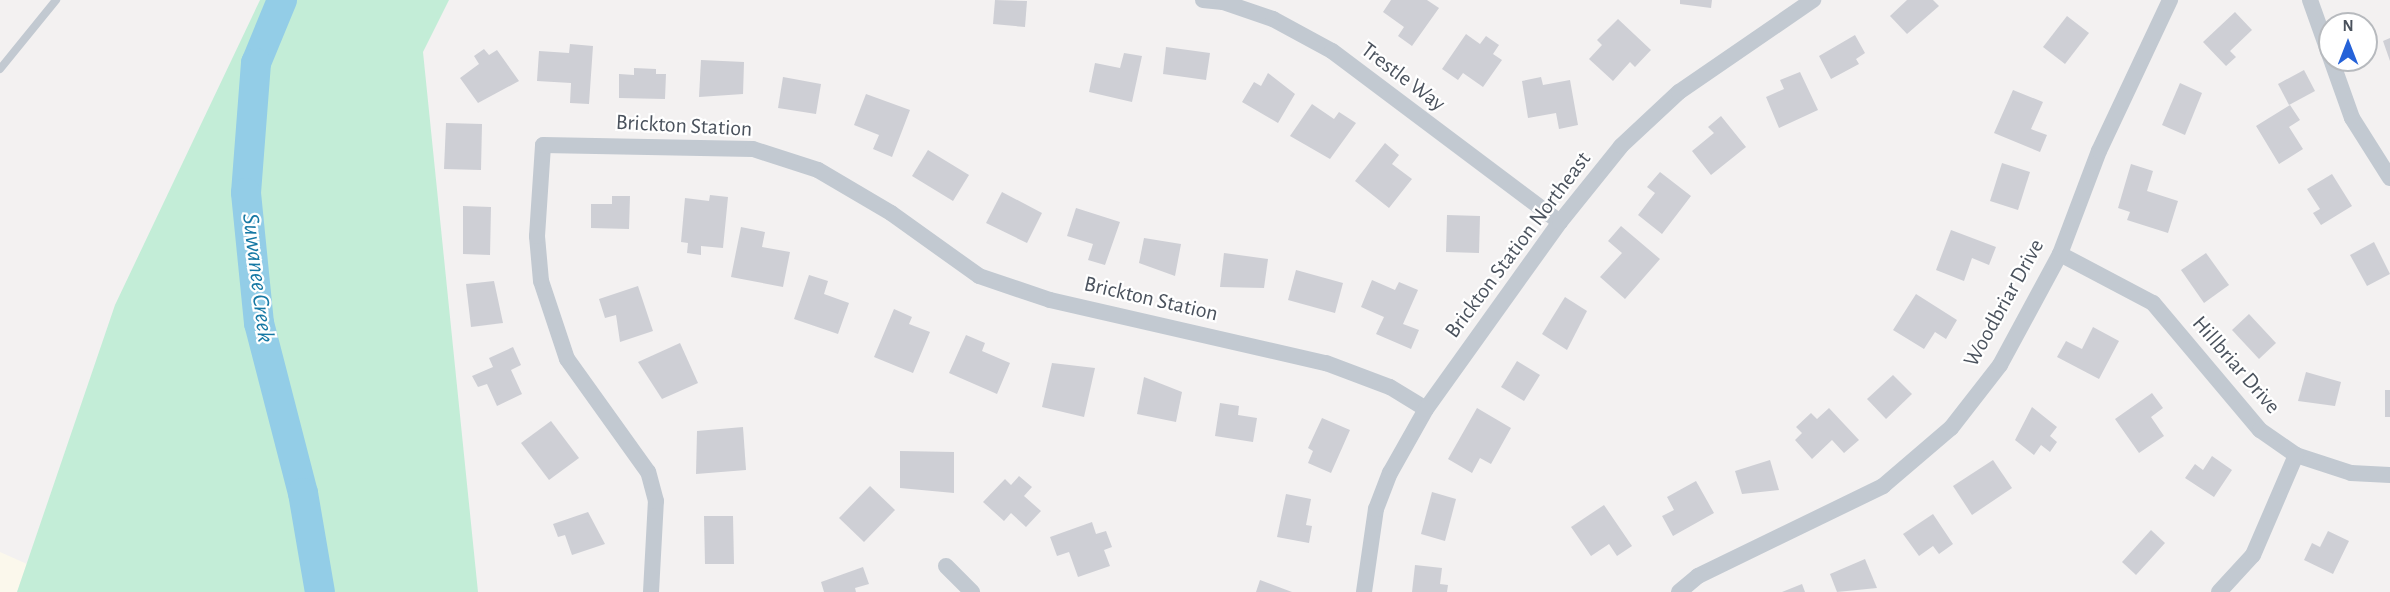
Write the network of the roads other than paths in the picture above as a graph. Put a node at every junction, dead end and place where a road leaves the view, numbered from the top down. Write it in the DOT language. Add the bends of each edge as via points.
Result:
graph roads {
  1 [pos="56,0"];
  2 [pos="1203,0"];
  3 [pos="1813,0"];
  4 [pos="2170,0"];
  5 [pos="2310,0"];
  6 [pos="0,69"];
  7 [pos="2390,178"];
  8 [pos="1560,222"];
  9 [pos="2060,254"];
  10 [pos="1426,409"];
  11 [pos="2296,455"];
  12 [pos="2390,475"];
  13 [pos="946,566"];
  14 [pos="651,592"];
  15 [pos="972,592"];
  16 [pos="1364,592"];
  17 [pos="1679,592"];
  18 [pos="2219,592"];
  1 -- 6 [label="lane"];
  2 -- 8 [label="street, Trestle Way" via="1223,2 1273,19 1332,51"];
  3 -- 8 [label="street, Brickton Station Northeast" via="1679,92 1621,146"];
  4 -- 9 [label="street, Woodbriar Drive" via="2099,151"];
  5 -- 7 [label="street" via="2352,118"];
  8 -- 10 [label="street, Brickton Station Northeast"];
  9 -- 11 [label="street, Hillbriar Drive" via="2153,303 2260,430"];
  9 -- 17 [label="street, Woodbriar Drive" via="2000,365 1951,428 1882,486 1698,576"];
  10 -- 14 [label="street, Brickton Station" via="1390,387 1326,363 1050,300 979,276 891,213 818,170 753,149 543,145 537,236 541,281 567,359 648,472 656,501"];
  10 -- 16 [label="street, Brickton Station Northeast" via="1376,509"];
  11 -- 12 [label="street, Hillbriar Drive" via="2351,473"];
  11 -- 18 [label="street" via="2253,555"];
  13 -- 15 [label="street"];
}
